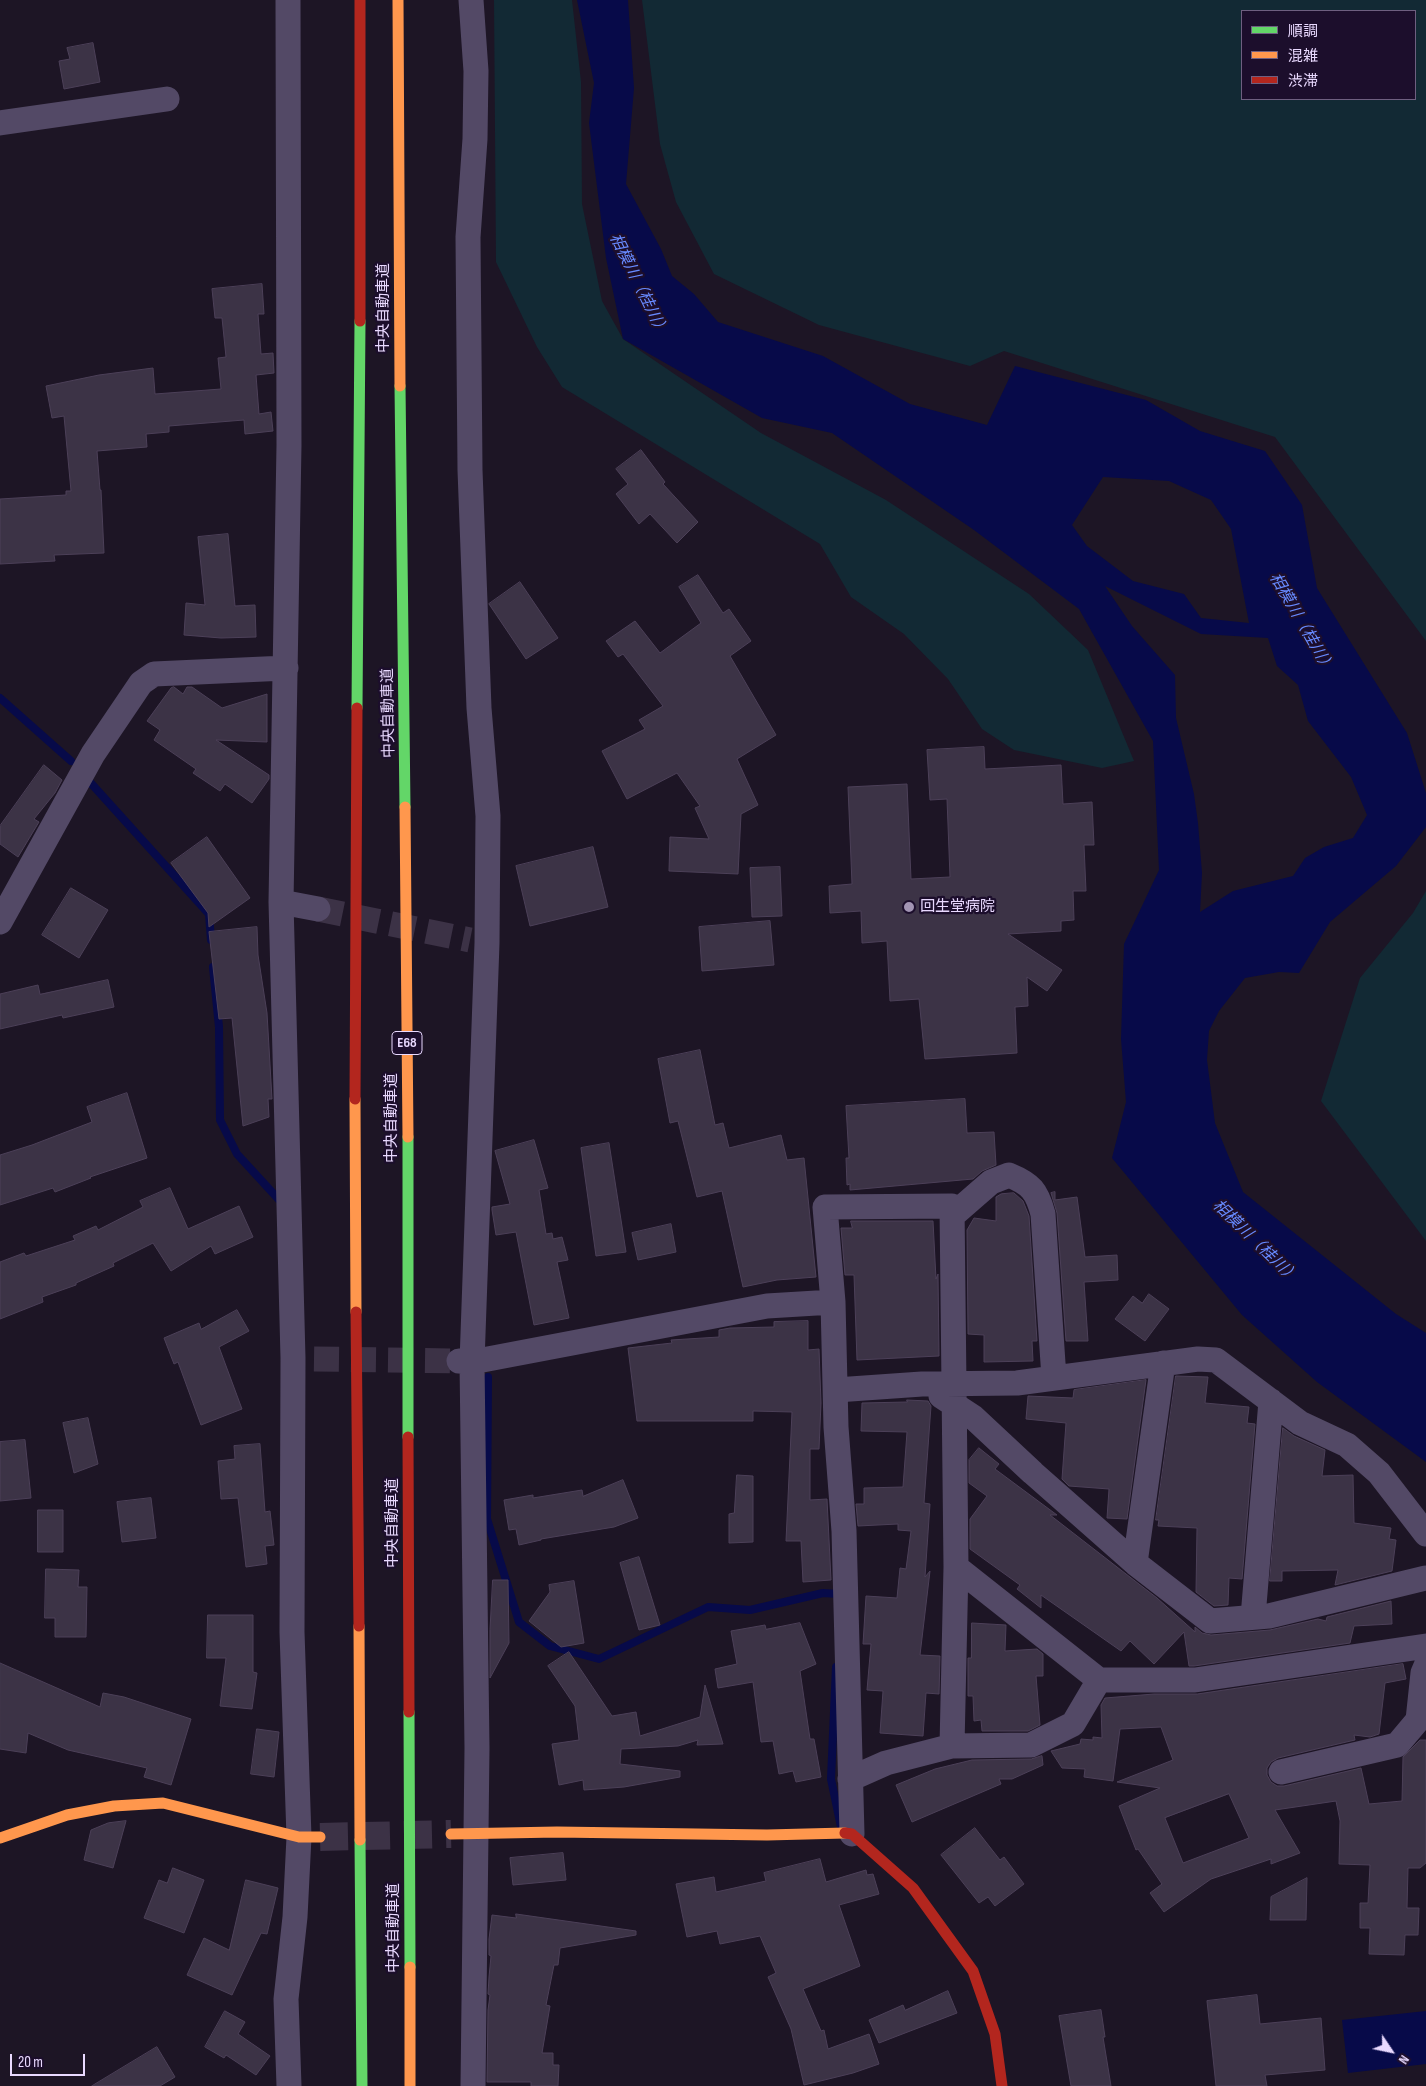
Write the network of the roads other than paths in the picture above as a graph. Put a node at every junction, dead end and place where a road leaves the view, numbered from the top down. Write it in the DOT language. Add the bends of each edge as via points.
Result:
graph roads {
  1 [pos="288,0"];
  2 [pos="360,0"];
  3 [pos="398,0"];
  4 [pos="472,0"];
  5 [pos="167,99"];
  6 [pos="0,122"];
  7 [pos="286,668"];
  8 [pos="281,902"];
  9 [pos="318,909"];
  10 [pos="0,922"];
  11 [pos="952,1216"];
  12 [pos="833,1302"];
  13 [pos="466,1361"];
  14 [pos="1163,1364"];
  15 [pos="1054,1378"];
  16 [pos="836,1390"];
  17 [pos="953,1393"];
  18 [pos="1270,1401"];
  19 [pos="1426,1534"];
  20 [pos="1135,1563"];
  21 [pos="956,1567"];
  22 [pos="1426,1578"];
  23 [pos="1253,1617"];
  24 [pos="1426,1646"];
  25 [pos="1426,1666"];
  26 [pos="1099,1680"];
  27 [pos="952,1746"];
  28 [pos="1280,1772"];
  29 [pos="850,1779"];
  30 [pos="463,1834"];
  31 [pos="852,1834"];
  32 [pos="310,1837"];
  33 [pos="0,1838"];
  34 [pos="289,2086"];
  35 [pos="362,2086"];
  36 [pos="410,2086"];
  37 [pos="473,2086"];
  38 [pos="1002,2086"];
  1 -- 7 [label="street"];
  2 -- 35 [label="main road, 中央自動車道" via="354,1111"];
  3 -- 36 [label="main road, 中央自動車道 / E68" via="407,944"];
  4 -- 13 [label="street" via="476,71 468,237 470,470 479,708 488,816 479,941"];
  5 -- 6 [label="street"];
  7 -- 8 [label="street"];
  7 -- 10 [label="street" via="154,674 141,683 93,754"];
  8 -- 9 [label="street"];
  8 -- 32 [label="street" via="304,1358 292,1632"];
  11 -- 12 [label="street" via="952,1206 825,1207"];
  11 -- 15 [label="street" via="991,1182 1009,1175 1027,1182 1039,1199 1043,1214"];
  11 -- 17 [label="street"];
  12 -- 13 [label="street" via="767,1306"];
  12 -- 16 [label="street"];
  13 -- 30 [label="street" via="477,1748"];
  14 -- 15 [label="street"];
  14 -- 18 [label="street" via="1216,1360"];
  14 -- 20 [label="street"];
  15 -- 17 [label="street"];
  16 -- 17 [label="street" via="922,1384"];
  16 -- 29 [label="street" via="844,1532"];
  17 -- 20 [label="street" via="973,1417 1033,1474"];
  17 -- 21 [label="street"];
  18 -- 19 [label="street" via="1300,1423 1353,1450 1379,1473"];
  18 -- 23 [label="street"];
  20 -- 23 [label="street" via="1210,1621"];
  21 -- 26 [label="street"];
  21 -- 27 [label="street"];
  22 -- 23 [label="street" via="1269,1616"];
  24 -- 26 [label="street" via="1195,1680"];
  25 -- 28 [label="street" via="1418,1720 1397,1745"];
  26 -- 27 [label="street" via="1073,1724 1031,1745"];
  27 -- 29 [label="street" via="886,1764"];
  29 -- 31 [label="street"];
  30 -- 31 [label="main road"];
  30 -- 37 [label="street"];
  31 -- 38 [label="main road" via="912,1888 973,1971 995,2034"];
  32 -- 33 [label="main road" via="164,1803 114,1806 67,1815"];
  32 -- 34 [label="street" via="295,1918 286,1999"];
}
